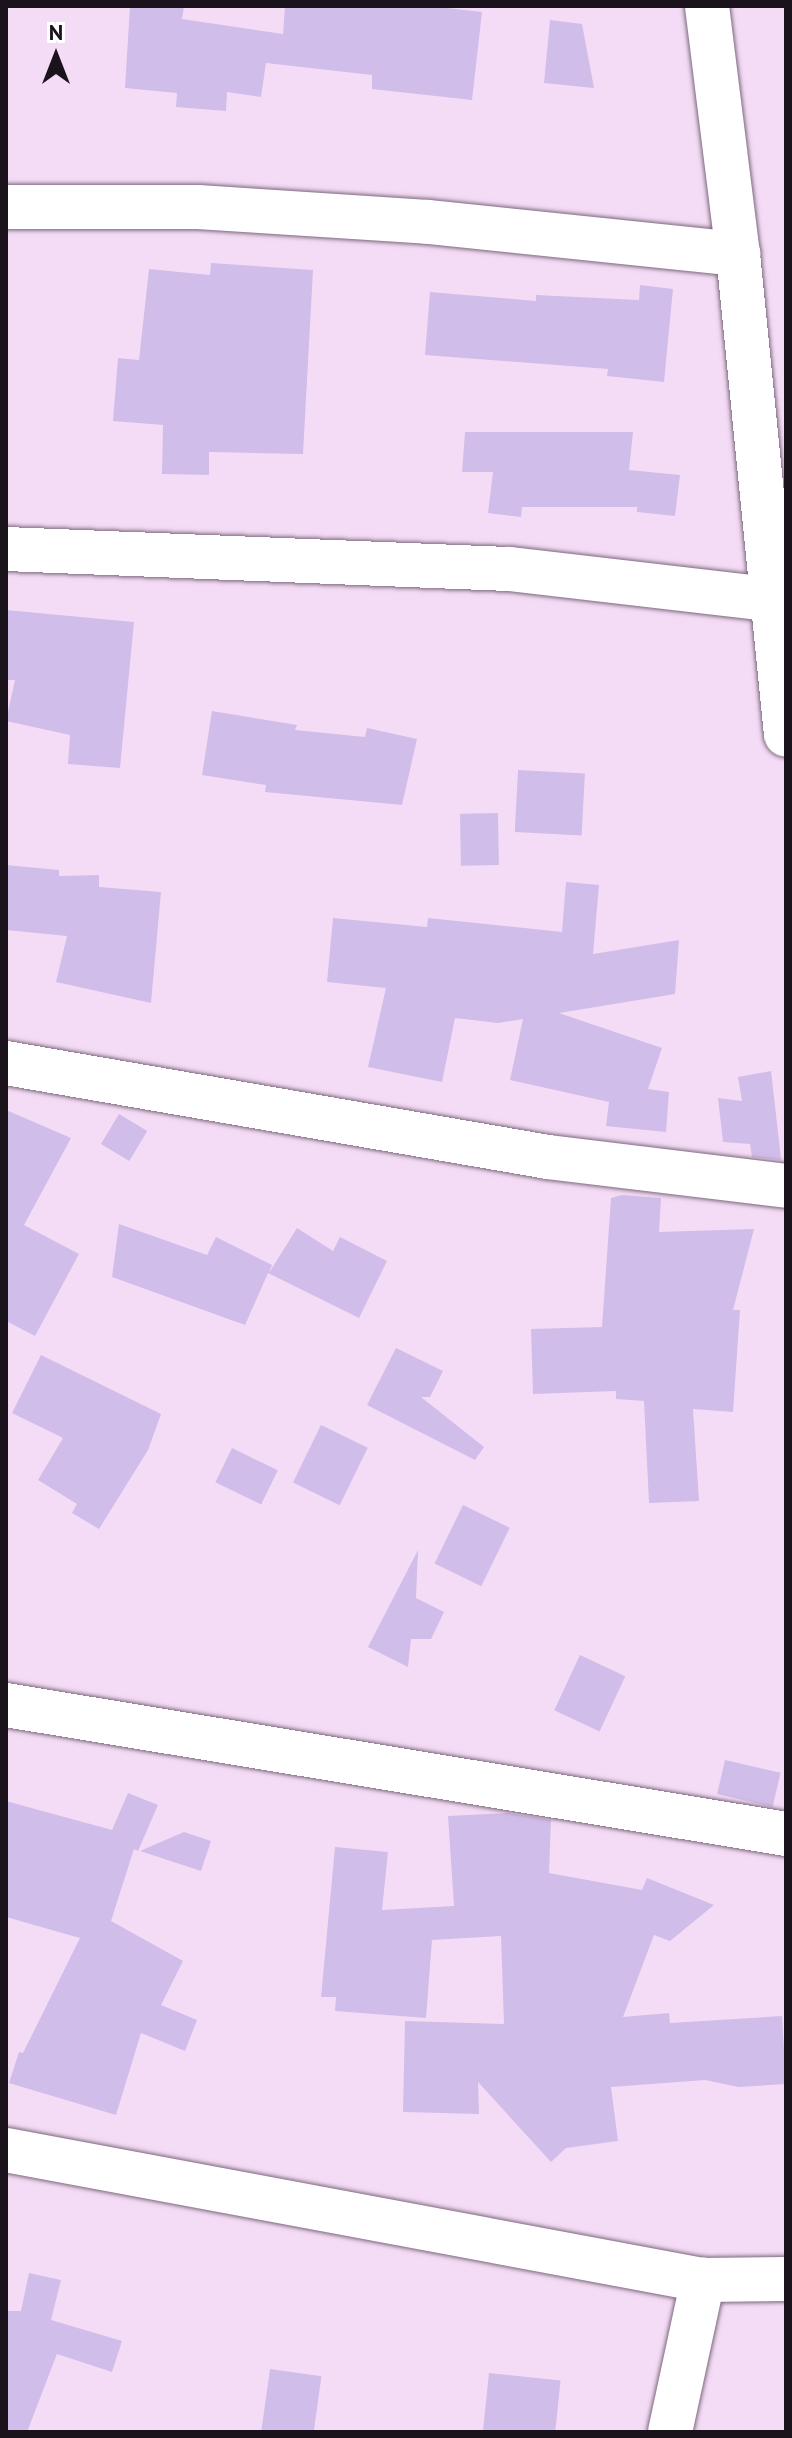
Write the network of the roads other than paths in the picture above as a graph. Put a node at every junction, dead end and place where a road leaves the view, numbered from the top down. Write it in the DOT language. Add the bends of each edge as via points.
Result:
graph roads {
  1 [pos="707,6"];
  2 [pos="6,207"];
  3 [pos="738,254"];
  4 [pos="6,549"];
  5 [pos="778,601"];
  6 [pos="786,735"];
  7 [pos="6,1063"];
  8 [pos="786,1186"];
  9 [pos="6,1705"];
  10 [pos="786,1834"];
  11 [pos="6,2150"];
  12 [pos="786,2279"];
  13 [pos="703,2280"];
  14 [pos="670,2432"];
  1 -- 3 [label="street"];
  2 -- 3 [label="street" via="213,208 428,222"];
  3 -- 5 [label="street"];
  4 -- 5 [label="street" via="509,569"];
  5 -- 6 [label="street"];
  7 -- 8 [label="street" via="548,1157"];
  9 -- 10 [label="street"];
  11 -- 13 [label="street"];
  12 -- 13 [label="street"];
  13 -- 14 [label="street"];
}
